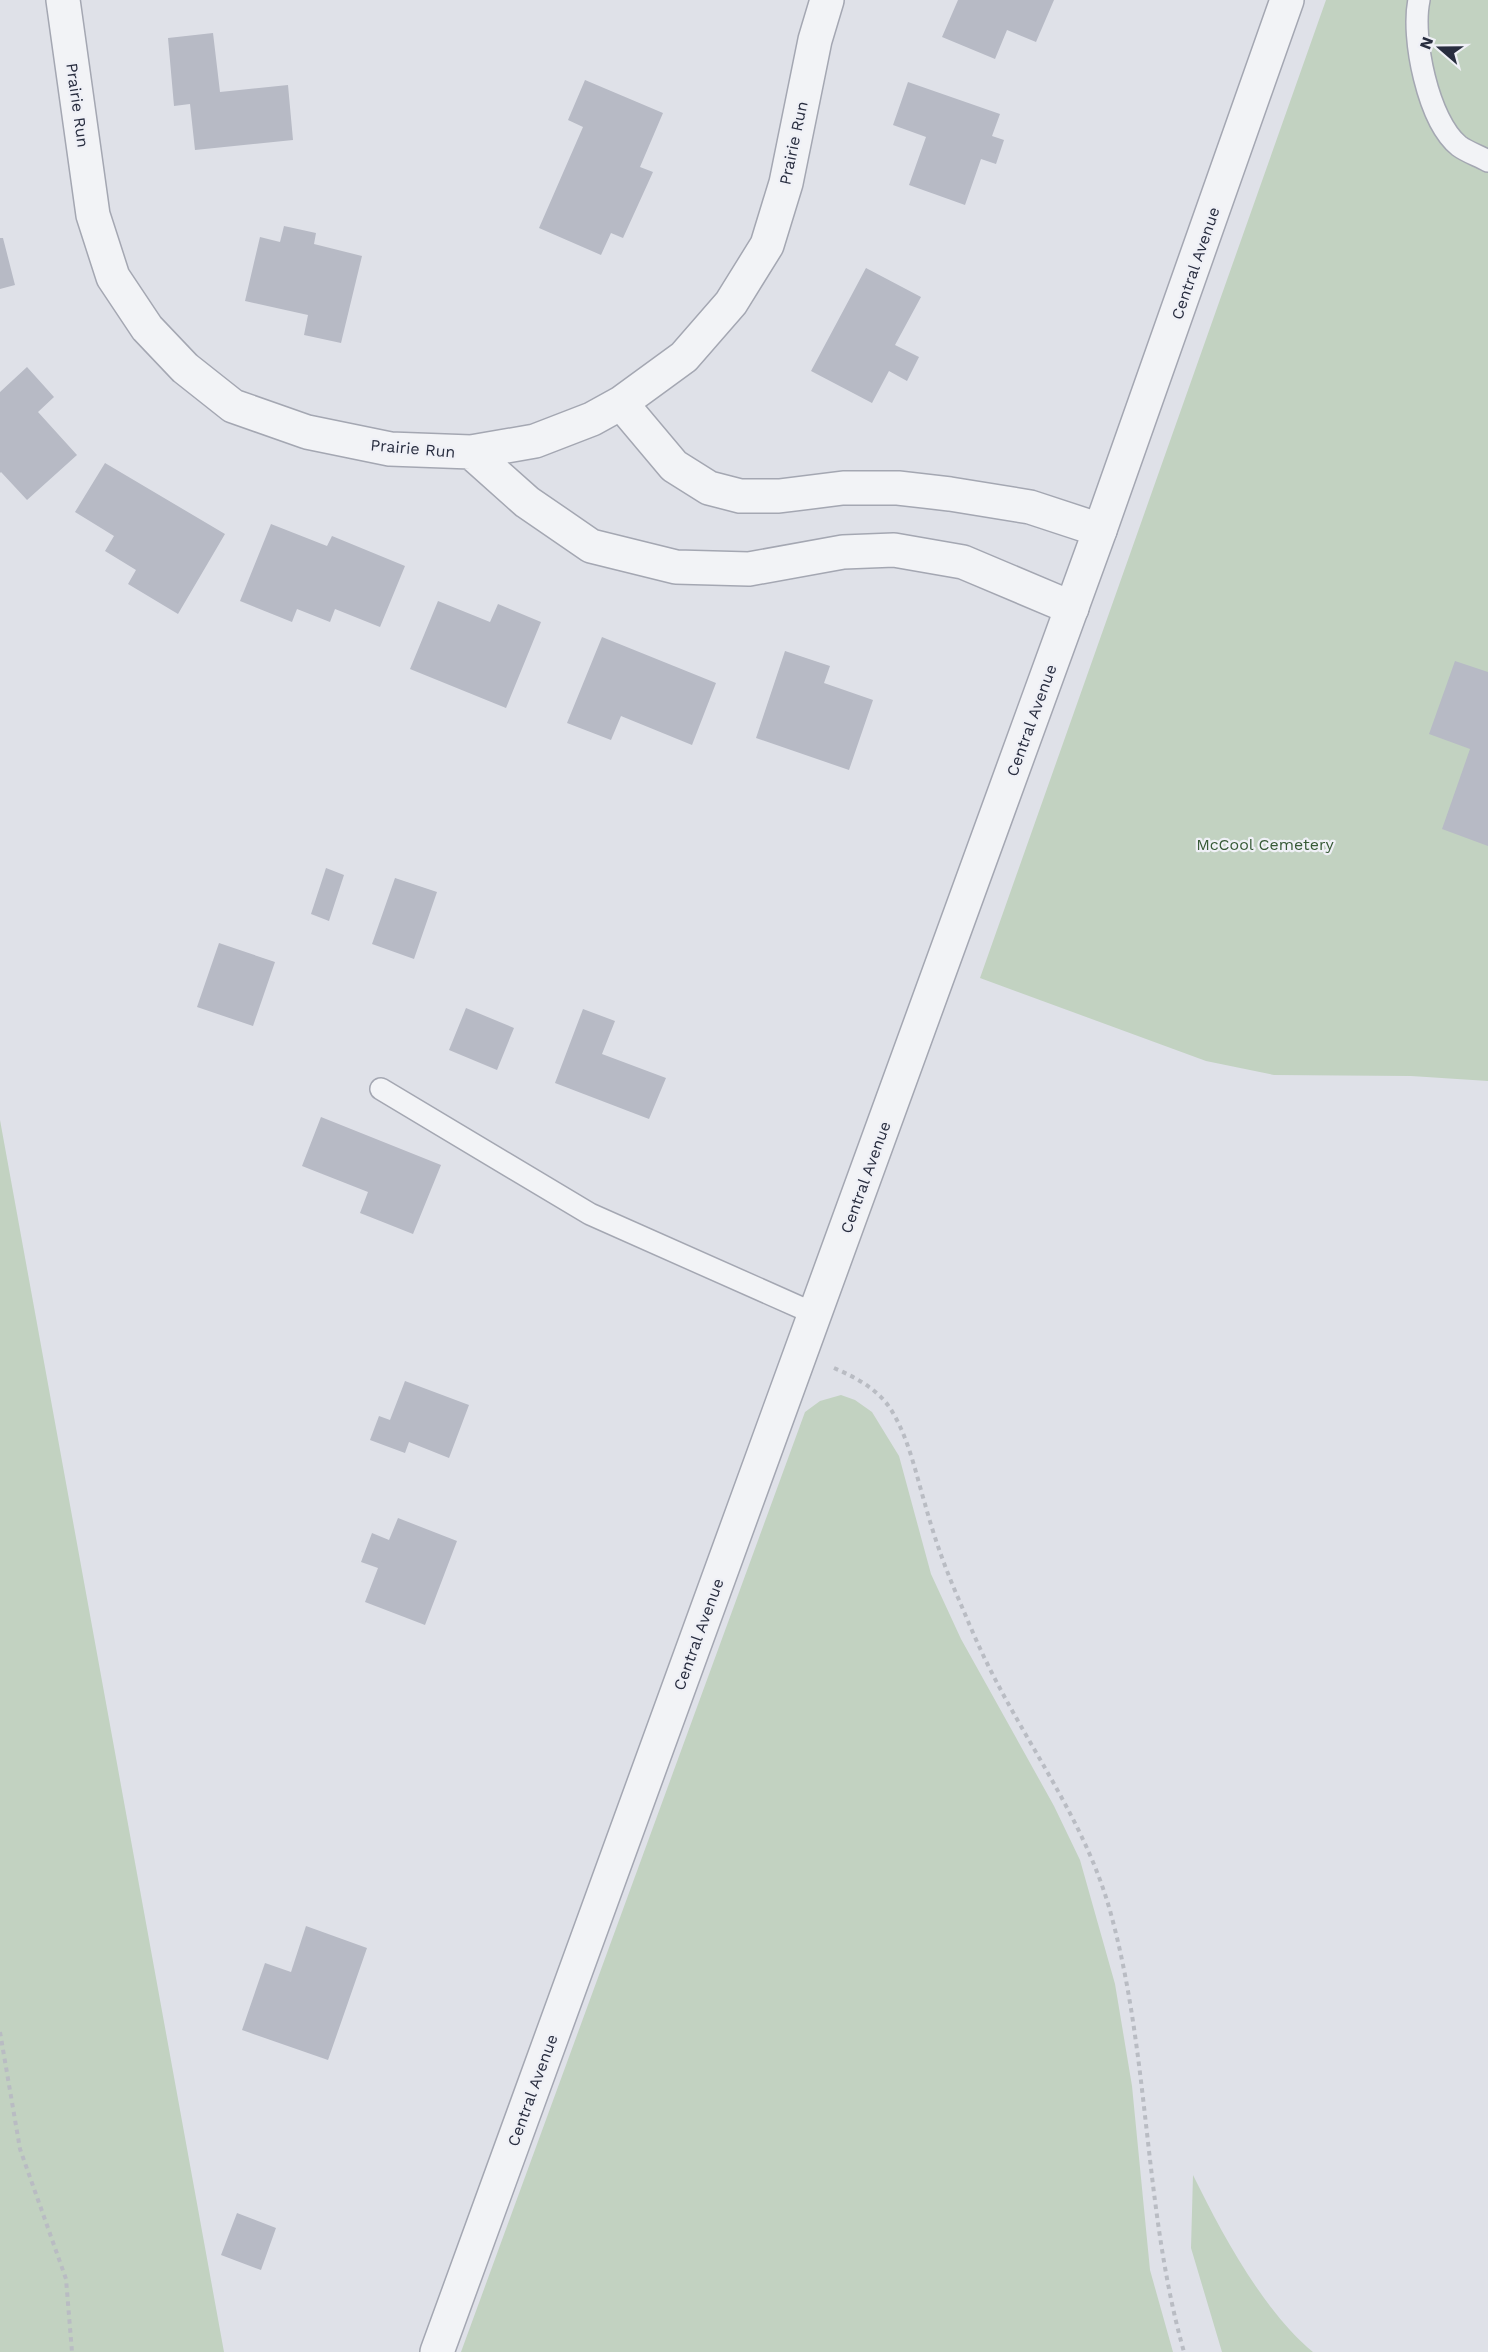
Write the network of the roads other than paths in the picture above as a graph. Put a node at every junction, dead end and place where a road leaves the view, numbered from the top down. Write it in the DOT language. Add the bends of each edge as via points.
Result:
graph roads {
  1 [pos="63,0"];
  2 [pos="1287,0"];
  3 [pos="1419,0"];
  4 [pos="815,13"];
  5 [pos="1488,161"];
  6 [pos="621,403"];
  7 [pos="471,452"];
  8 [pos="1100,530"];
  9 [pos="1072,608"];
  10 [pos="381,1089"];
  11 [pos="815,1314"];
  12 [pos="437,2352"];
  1 -- 7 [label="street, Prairie Run" via="93,215 113,277 147,328 185,368 233,406 307,432 390,449"];
  2 -- 8 [label="street, Central Avenue"];
  3 -- 5 [label="lane" via="1418,47 1426,84 1444,128 1459,146"];
  4 -- 6 [label="street, Prairie Run" via="786,183 767,244 731,303 684,357"];
  6 -- 7 [label="street, Prairie Run" via="536,441"];
  6 -- 8 [label="street" via="674,466 709,488 740,496 779,496 843,488 898,488 1030,507"];
  7 -- 9 [label="street" via="527,502 591,546 676,567 749,569 843,552 894,550 963,562"];
  8 -- 9 [label="street, Central Avenue"];
  9 -- 11 [label="street, Central Avenue"];
  10 -- 11 [label="lane" via="590,1214"];
  11 -- 12 [label="street, Central Avenue"];
}
